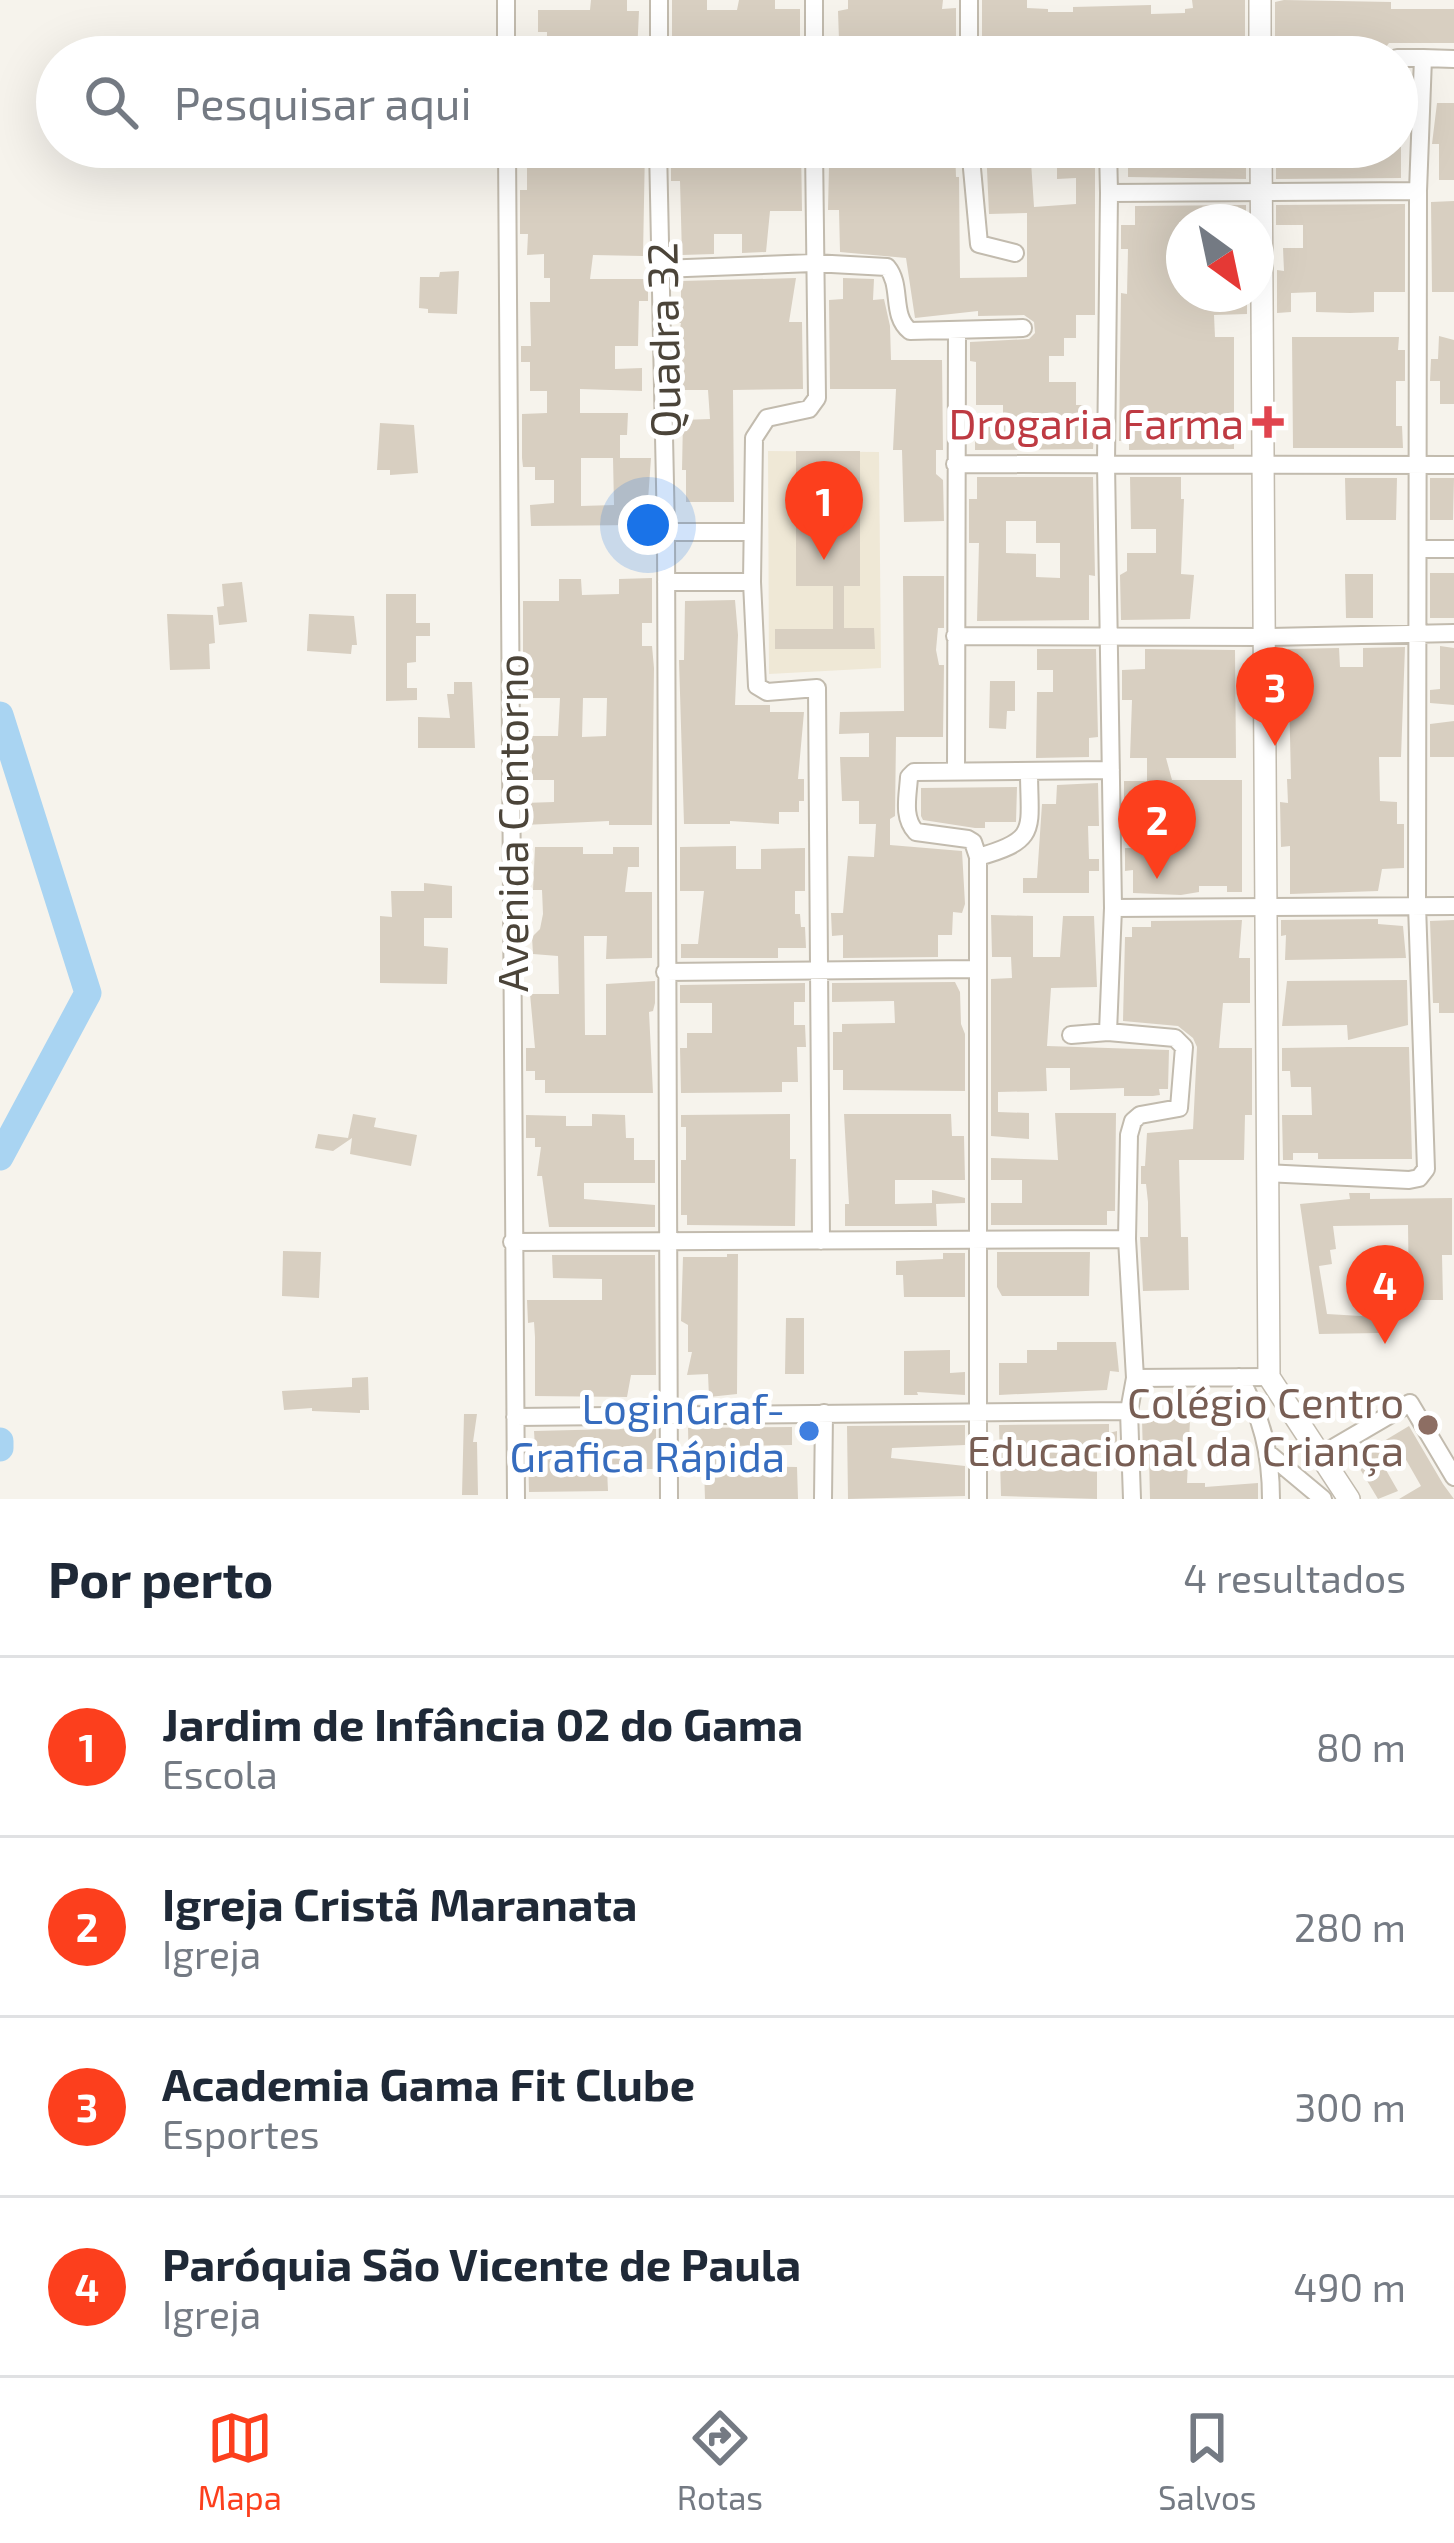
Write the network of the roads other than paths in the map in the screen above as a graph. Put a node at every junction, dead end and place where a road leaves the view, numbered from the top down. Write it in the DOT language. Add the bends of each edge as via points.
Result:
graph roads {
  1 [pos="506,0"];
  2 [pos="659,0"];
  3 [pos="814,0"];
  4 [pos="969,0"];
  5 [pos="1260,0"];
  6 [pos="506,36"];
  7 [pos="658,36"];
  8 [pos="814,36"];
  9 [pos="969,36"];
  10 [pos="1260,36"];
  11 [pos="1418,58"];
  12 [pos="1423,58"];
  13 [pos="1454,58"];
  14 [pos="507,168"];
  15 [pos="659,168"];
  16 [pos="814,168"];
  17 [pos="972,168"];
  18 [pos="1108,168"];
  19 [pos="1261,168"];
  20 [pos="1418,190"];
  21 [pos="1109,193"];
  22 [pos="1261,195"];
  23 [pos="1015,253"];
  24 [pos="813,263"];
  25 [pos="661,269"];
  26 [pos="1023,328"];
  27 [pos="957,330"];
  28 [pos="1106,463"];
  29 [pos="1263,463"];
  30 [pos="956,464"];
  31 [pos="1418,465"];
  32 [pos="1454,465"];
  33 [pos="666,532"];
  34 [pos="752,532"];
  35 [pos="1454,549"];
  36 [pos="1418,550"];
  37 [pos="752,581"];
  38 [pos="666,582"];
  39 [pos="1418,633"];
  40 [pos="1454,633"];
  41 [pos="955,635"];
  42 [pos="1109,637"];
  43 [pos="1265,637"];
  44 [pos="1111,770"];
  45 [pos="1029,771"];
  46 [pos="956,772"];
  47 [pos="978,857"];
  48 [pos="1418,905"];
  49 [pos="1454,906"];
  50 [pos="1113,908"];
  51 [pos="1263,909"];
  52 [pos="976,969"];
  53 [pos="665,972"];
  54 [pos="821,972"];
  55 [pos="1108,1032"];
  56 [pos="1071,1036"];
  57 [pos="1267,1173"];
  58 [pos="1127,1239"];
  59 [pos="976,1240"];
  60 [pos="667,1241"];
  61 [pos="820,1241"];
  62 [pos="512,1242"];
  63 [pos="1268,1376"];
  64 [pos="1239,1377"];
  65 [pos="1135,1378"];
  66 [pos="1129,1412"];
  67 [pos="824,1413"];
  68 [pos="977,1414"];
  69 [pos="668,1416"];
  70 [pos="515,1417"];
  71 [pos="1269,1454"];
  72 [pos="1322,1455"];
  73 [pos="1454,1477"];
  74 [pos="516,1499"];
  75 [pos="669,1499"];
  76 [pos="824,1499"];
  77 [pos="978,1499"];
  78 [pos="1132,1499"];
  79 [pos="1271,1499"];
  80 [pos="1323,1499"];
  81 [pos="1349,1499"];
  1 -- 6 [label="street"];
  2 -- 7 [label="street"];
  3 -- 8 [label="street"];
  4 -- 9 [label="street"];
  5 -- 10 [label="street"];
  11 -- 12 [label="street"];
  12 -- 13 [label="street"];
  12 -- 20 [label="street"];
  14 -- 62 [label="street, Avenida Contorno"];
  15 -- 25 [label="street, Quadra 32"];
  16 -- 24 [label="street"];
  17 -- 23 [label="street" via="979,244"];
  18 -- 21 [label="street"];
  19 -- 22 [label="street"];
  20 -- 22 [label="street"];
  20 -- 31 [label="street"];
  21 -- 22 [label="street"];
  21 -- 28 [label="street"];
  22 -- 29 [label="street"];
  24 -- 25 [label="street"];
  24 -- 27 [label="street" via="887,267 904,327"];
  24 -- 34 [label="street" via="817,398 809,409 766,418 758,428"];
  25 -- 33 [label="street, Quadra 32"];
  26 -- 27 [label="street"];
  27 -- 30 [label="street"];
  28 -- 29 [label="street"];
  28 -- 30 [label="street"];
  28 -- 42 [label="street"];
  29 -- 31 [label="street"];
  29 -- 43 [label="street"];
  30 -- 41 [label="street"];
  31 -- 32 [label="street"];
  31 -- 36 [label="street"];
  33 -- 34 [label="street"];
  33 -- 38 [label="street, Quadra 32"];
  34 -- 37 [label="street"];
  35 -- 36 [label="street"];
  36 -- 39 [label="street"];
  37 -- 38 [label="street"];
  37 -- 54 [label="street" via="757,686 817,688"];
  38 -- 53 [label="street, Quadra 32"];
  39 -- 40 [label="street"];
  39 -- 43 [label="street"];
  39 -- 48 [label="street"];
  41 -- 42 [label="street"];
  41 -- 46 [label="street"];
  42 -- 43 [label="street"];
  42 -- 44 [label="street"];
  43 -- 51 [label="street"];
  44 -- 45 [label="street"];
  44 -- 50 [label="street"];
  45 -- 46 [label="street"];
  45 -- 47 [label="street" via="1027,832 1014,847"];
  46 -- 47 [label="street" via="911,774 907,817 916,832 973,842"];
  47 -- 52 [label="street"];
  48 -- 49 [label="street"];
  48 -- 51 [label="street"];
  48 -- 57 [label="street" via="1426,1169 1409,1180"];
  50 -- 51 [label="street"];
  50 -- 55 [label="street"];
  51 -- 57 [label="street"];
  52 -- 54 [label="street"];
  52 -- 59 [label="street"];
  53 -- 54 [label="street"];
  53 -- 60 [label="street, Quadra 32"];
  54 -- 61 [label="street"];
  55 -- 56 [label="street"];
  55 -- 58 [label="street" via="1174,1037 1184,1047 1179,1108 1132,1120"];
  57 -- 63 [label="street"];
  58 -- 59 [label="street"];
  58 -- 65 [label="street"];
  59 -- 61 [label="street"];
  59 -- 68 [label="street"];
  60 -- 61 [label="street"];
  60 -- 62 [label="street"];
  60 -- 69 [label="street, Quadra 32"];
  62 -- 70 [label="street, Avenida Contorno"];
  63 -- 64 [label="street"];
  63 -- 72 [label="street"];
  64 -- 65 [label="street"];
  64 -- 71 [label="street"];
  65 -- 66 [label="street"];
  66 -- 68 [label="street"];
  66 -- 78 [label="street"];
  67 -- 68 [label="street"];
  67 -- 69 [label="street"];
  67 -- 76 [label="street"];
  68 -- 77 [label="street"];
  69 -- 70 [label="street"];
  69 -- 75 [label="street, Quadra 32"];
  70 -- 74 [label="street, Avenida Contorno"];
  71 -- 79 [label="street"];
  71 -- 80 [label="street"];
  72 -- 73 [label="street" via="1410,1403"];
  72 -- 81 [label="street"];
}
